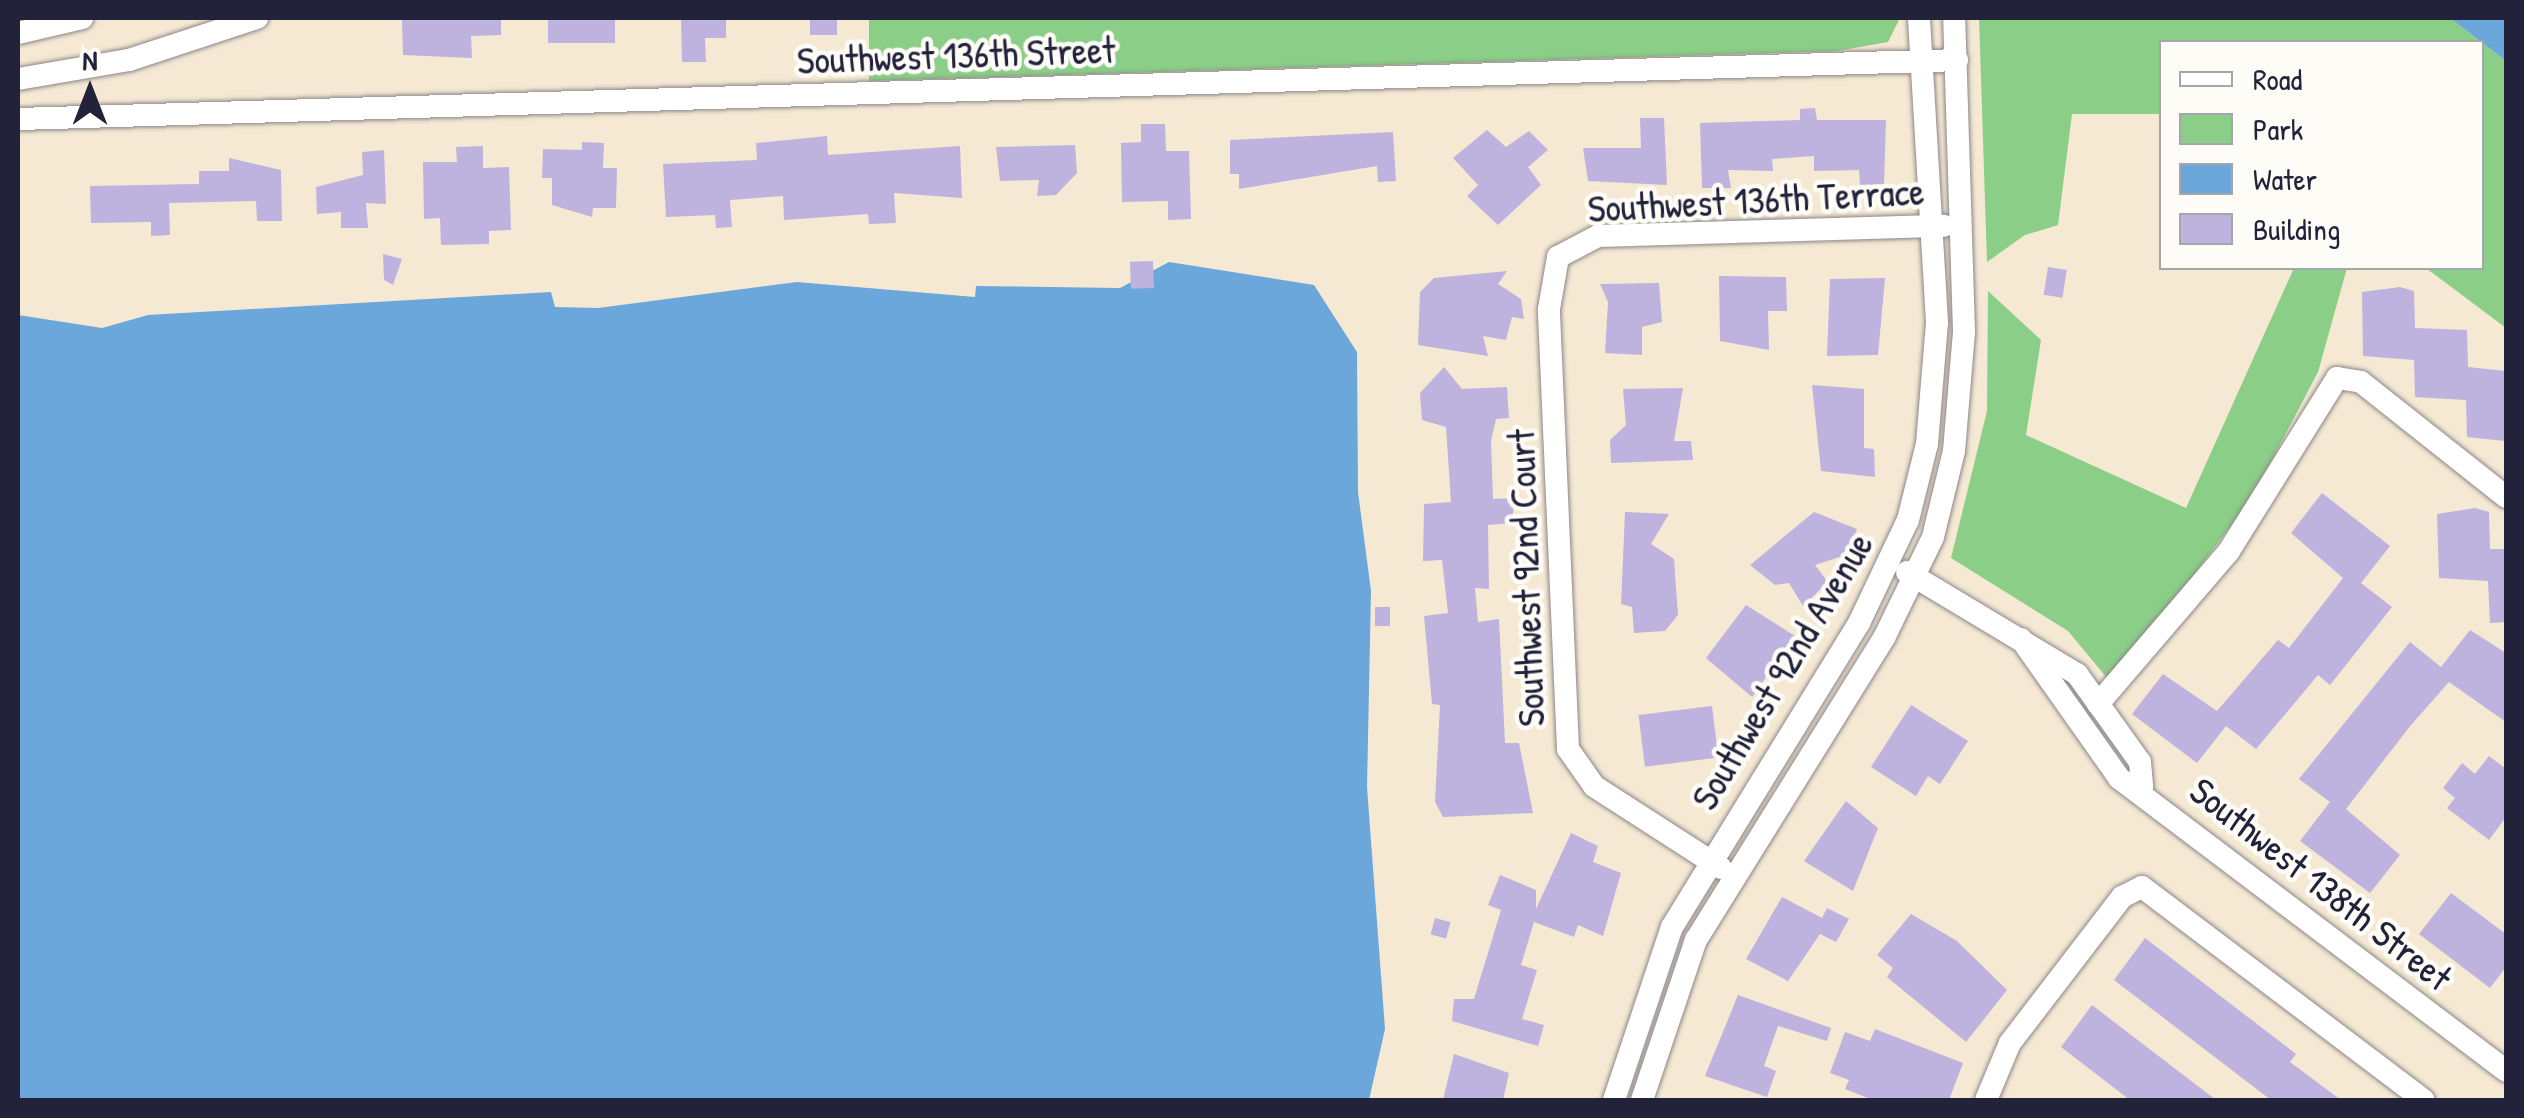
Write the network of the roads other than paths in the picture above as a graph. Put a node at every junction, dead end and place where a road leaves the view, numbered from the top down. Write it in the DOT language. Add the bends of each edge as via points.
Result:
graph roads {
  1 [pos="82,18"];
  2 [pos="257,18"];
  3 [pos="1920,18"];
  4 [pos="1954,18"];
  5 [pos="18,33"];
  6 [pos="1922,60"];
  7 [pos="1957,60"];
  8 [pos="18,79"];
  9 [pos="18,120"];
  10 [pos="1962,225"];
  11 [pos="1929,226"];
  12 [pos="1558,257"];
  13 [pos="2506,497"];
  14 [pos="1892,565"];
  15 [pos="1918,577"];
  16 [pos="2021,639"];
  17 [pos="2098,704"];
  18 [pos="2142,787"];
  19 [pos="1710,860"];
  20 [pos="1731,874"];
  21 [pos="2506,1071"];
  22 [pos="1614,1100"];
  23 [pos="1642,1100"];
  24 [pos="1986,1100"];
  25 [pos="2424,1100"];
  1 -- 5 [label="street"];
  2 -- 8 [label="street" via="130,60"];
  3 -- 6 [label="street, Southwest 92nd Avenue"];
  4 -- 7 [label="street, Southwest 92nd Avenue"];
  6 -- 7 [label="street, Southwest 136th Street"];
  6 -- 9 [label="street, Southwest 136th Street"];
  6 -- 11 [label="street, Southwest 92nd Avenue"];
  7 -- 10 [label="street, Southwest 92nd Avenue"];
  10 -- 11 [label="street, Southwest 136th Terrace"];
  10 -- 15 [label="street, Southwest 92nd Avenue" via="1960,406"];
  11 -- 12 [label="street, Southwest 136th Terrace" via="1598,236"];
  11 -- 14 [label="street, Southwest 92nd Avenue" via="1934,397"];
  12 -- 19 [label="street, Southwest 92nd Court" via="1550,309 1570,756 1594,786"];
  13 -- 17 [label="street" via="2361,382 2337,378 2322,392 2251,522"];
  14 -- 15 [label="street, Southwest 138th Street"];
  14 -- 19 [label="street, Southwest 92nd Avenue"];
  15 -- 16 [label="street, Southwest 138th Street"];
  15 -- 20 [label="street, Southwest 92nd Avenue"];
  16 -- 17 [label="street, Southwest 138th Street" via="2078,674"];
  16 -- 18 [label="street, Southwest 138th Street" via="2120,778"];
  17 -- 18 [label="street, Southwest 138th Street" via="2140,762"];
  18 -- 21 [label="street, Southwest 138th Street"];
  19 -- 20 [label="street, Southwest 92nd Court"];
  19 -- 22 [label="street, Southwest 92nd Avenue" via="1638,1008"];
  20 -- 23 [label="street, Southwest 92nd Avenue" via="1690,955"];
  24 -- 25 [label="street" via="2004,1050 2122,897 2142,887"];
}
